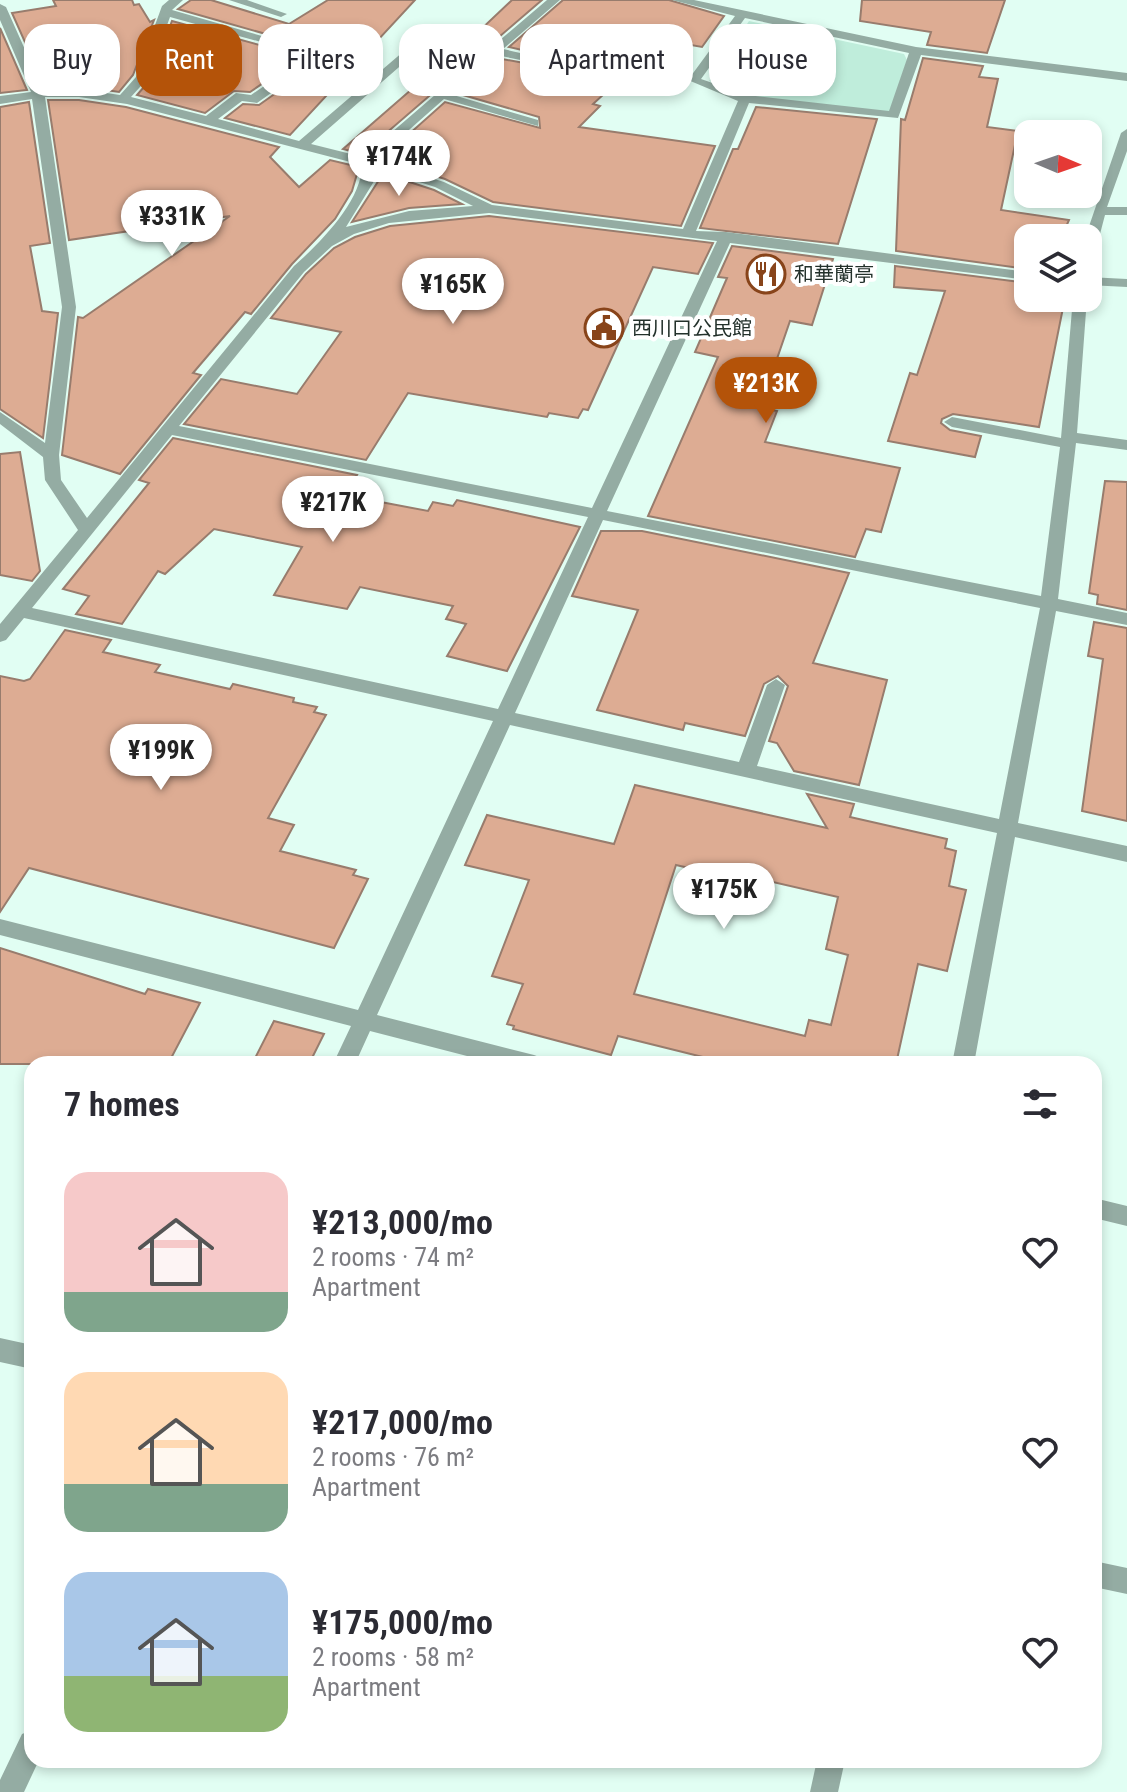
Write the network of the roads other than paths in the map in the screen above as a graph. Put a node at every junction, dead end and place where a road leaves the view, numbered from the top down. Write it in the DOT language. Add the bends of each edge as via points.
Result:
graph roads {
  1 [pos="177,0"];
  2 [pos="235,0"];
  3 [pos="554,0"];
  4 [pos="678,0"];
  5 [pos="0,7"];
  6 [pos="166,12"];
  7 [pos="281,14"];
  8 [pos="742,14"];
  9 [pos="161,24"];
  10 [pos="258,37"];
  11 [pos="504,43"];
  12 [pos="916,51"];
  13 [pos="399,61"];
  14 [pos="24,62"];
  15 [pos="1127,77"];
  16 [pos="136,85"];
  17 [pos="25,96"];
  18 [pos="38,96"];
  19 [pos="100,96"];
  20 [pos="259,96"];
  21 [pos="441,96"];
  22 [pos="445,96"];
  23 [pos="123,99"];
  24 [pos="745,99"];
  25 [pos="0,100"];
  26 [pos="207,121"];
  27 [pos="534,123"];
  28 [pos="1127,133"];
  29 [pos="301,146"];
  30 [pos="370,164"];
  31 [pos="489,209"];
  32 [pos="1099,211"];
  33 [pos="1127,211"];
  34 [pos="1096,224"];
  35 [pos="689,232"];
  36 [pos="726,236"];
  37 [pos="332,240"];
  38 [pos="1014,275"];
  39 [pos="1102,282"];
  40 [pos="1127,283"];
  41 [pos="1079,312"];
  42 [pos="0,417"];
  43 [pos="952,422"];
  44 [pos="168,429"];
  45 [pos="1069,440"];
  46 [pos="1127,445"];
  47 [pos="51,455"];
  48 [pos="599,514"];
  49 [pos="85,528"];
  50 [pos="1049,604"];
  51 [pos="20,611"];
  52 [pos="1127,619"];
  53 [pos="0,636"];
  54 [pos="776,685"];
  55 [pos="503,716"];
  56 [pos="746,770"];
  57 [pos="1009,828"];
  58 [pos="1127,854"];
  59 [pos="0,927"];
  60 [pos="364,1020"];
  61 [pos="348,1056"];
  62 [pos="503,1056"];
  63 [pos="965,1056"];
  64 [pos="1102,1210"];
  65 [pos="1127,1216"];
  66 [pos="0,1350"];
  67 [pos="24,1355"];
  68 [pos="1102,1576"];
  69 [pos="1127,1581"];
  70 [pos="24,1761"];
  71 [pos="829,1768"];
  72 [pos="9,1792"];
  73 [pos="824,1792"];
  1 -- 6 [label="street"];
  2 -- 7 [label="street"];
  3 -- 11 [label="street"];
  4 -- 8 [label="street"];
  5 -- 14 [label="street"];
  6 -- 9 [label="street"];
  6 -- 10 [label="street"];
  8 -- 12 [label="street"];
  8 -- 24 [label="street" via="694,80"];
  12 -- 15 [label="street"];
  12 -- 24 [label="street" via="894,115"];
  13 -- 29 [label="street"];
  16 -- 23 [label="street"];
  17 -- 25 [label="street"];
  18 -- 47 [label="street" via="69,307"];
  19 -- 23 [label="street"];
  20 -- 26 [label="street" via="240,96"];
  21 -- 30 [label="street" via="369,156"];
  22 -- 27 [label="street"];
  23 -- 26 [label="street"];
  24 -- 35 [label="street"];
  26 -- 29 [label="street"];
  28 -- 32 [label="street"];
  29 -- 30 [label="street"];
  30 -- 31 [label="street" via="465,194"];
  30 -- 37 [label="street" via="369,178"];
  31 -- 35 [label="street"];
  31 -- 37 [label="street" via="427,212"];
  32 -- 33 [label="street"];
  32 -- 34 [label="street"];
  35 -- 36 [label="street"];
  36 -- 38 [label="street"];
  36 -- 48 [label="street"];
  37 -- 44 [label="street" via="299,269"];
  39 -- 40 [label="street"];
  41 -- 45 [label="street"];
  42 -- 47 [label="street"];
  43 -- 45 [label="street"];
  44 -- 48 [label="street"];
  44 -- 49 [label="street"];
  45 -- 46 [label="street"];
  45 -- 50 [label="street"];
  47 -- 49 [label="street" via="53,480"];
  48 -- 50 [label="street"];
  48 -- 55 [label="street"];
  49 -- 51 [label="street"];
  50 -- 52 [label="street"];
  50 -- 57 [label="street"];
  51 -- 53 [label="street"];
  51 -- 55 [label="street"];
  54 -- 56 [label="street"];
  55 -- 56 [label="street"];
  55 -- 60 [label="street"];
  56 -- 57 [label="street"];
  57 -- 58 [label="street"];
  57 -- 63 [label="street"];
  59 -- 60 [label="street"];
  60 -- 61 [label="street"];
  60 -- 62 [label="street"];
  64 -- 65 [label="street"];
  66 -- 67 [label="street"];
  68 -- 69 [label="street"];
  70 -- 72 [label="street"];
  71 -- 73 [label="street"];
}
